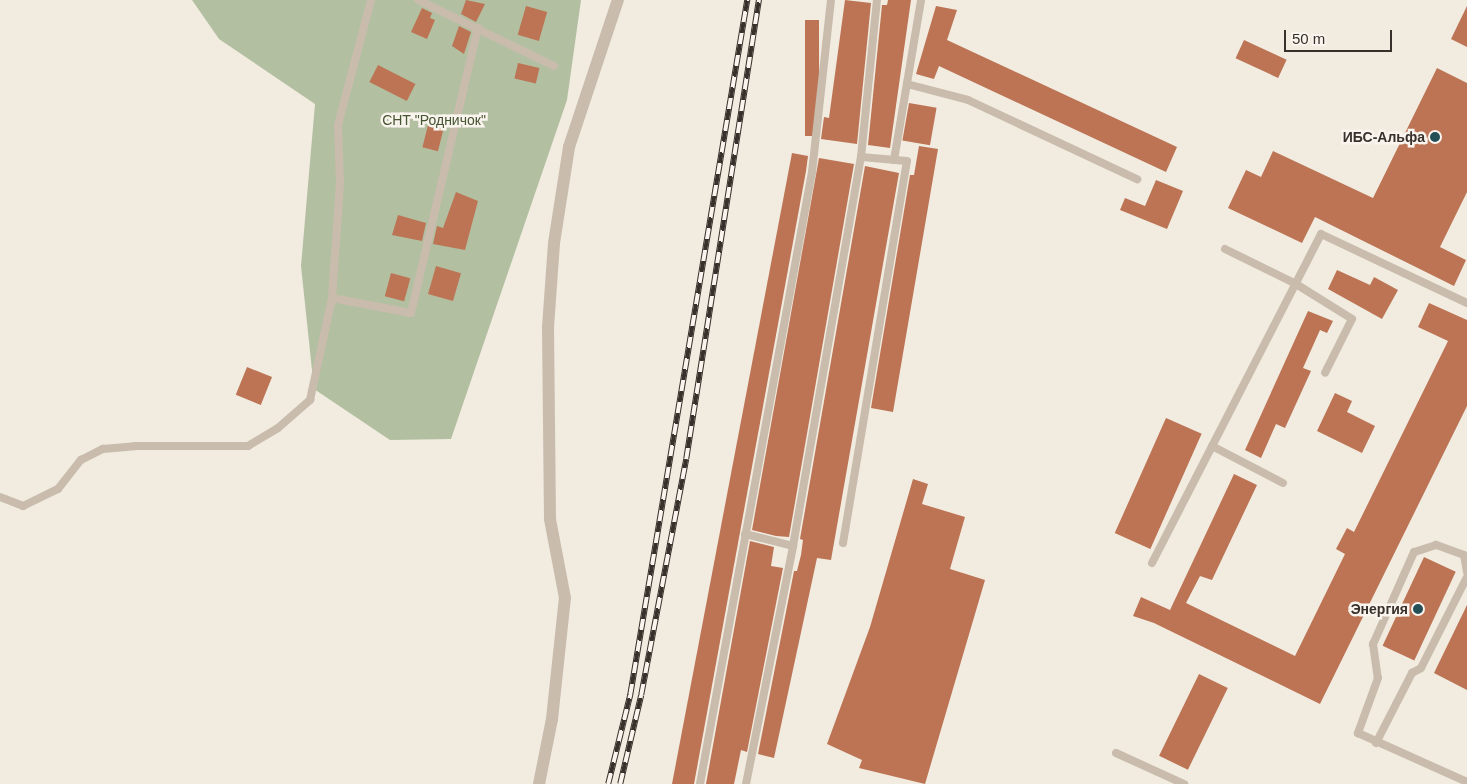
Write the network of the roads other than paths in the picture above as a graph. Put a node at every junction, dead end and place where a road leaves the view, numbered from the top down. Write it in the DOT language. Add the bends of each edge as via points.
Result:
graph roads {
  1 [pos="371,0"];
  2 [pos="418,0"];
  3 [pos="618,0"];
  4 [pos="831,0"];
  5 [pos="877,0"];
  6 [pos="921,0"];
  7 [pos="478,28"];
  8 [pos="554,66"];
  9 [pos="907,84"];
  10 [pos="861,157"];
  11 [pos="894,160"];
  12 [pos="1137,179"];
  13 [pos="1225,249"];
  14 [pos="1296,284"];
  15 [pos="332,298"];
  16 [pos="1467,303"];
  17 [pos="1325,373"];
  18 [pos="1212,446"];
  19 [pos="1283,483"];
  20 [pos="0,497"];
  21 [pos="746,534"];
  22 [pos="843,543"];
  23 [pos="793,546"];
  24 [pos="1152,563"];
  25 [pos="1467,572"];
  26 [pos="1467,577"];
  27 [pos="1376,742"];
  28 [pos="1116,753"];
  29 [pos="1467,782"];
  30 [pos="540,784"];
  31 [pos="700,784"];
  32 [pos="746,784"];
  33 [pos="1184,784"];
  1 -- 15 [label="lane" via="338,125 340,185"];
  2 -- 7 [label="lane"];
  3 -- 30 [label="street" via="569,147 554,243 548,327 550,519 565,598 552,719"];
  4 -- 21 [label="lane" via="812,172"];
  5 -- 10 [label="lane"];
  6 -- 9 [label="lane"];
  7 -- 8 [label="lane"];
  7 -- 15 [label="lane" via="411,314"];
  9 -- 11 [label="lane"];
  9 -- 12 [label="lane" via="968,100"];
  10 -- 11 [label="lane"];
  10 -- 23 [label="lane"];
  11 -- 22 [label="lane" via="907,161"];
  13 -- 14 [label="lane"];
  14 -- 16 [label="lane" via="1321,234"];
  14 -- 17 [label="lane" via="1352,319"];
  14 -- 18 [label="lane"];
  15 -- 20 [label="lane" via="310,400 278,428 248,446 103,449 81,460 58,488 23,506"];
  18 -- 19 [label="lane"];
  18 -- 24 [label="lane"];
  21 -- 23 [label="lane"];
  21 -- 31 [label="lane"];
  23 -- 32 [label="lane"];
  25 -- 27 [label="lane" via="1464,556 1436,545 1414,552 1373,644 1378,678 1358,733"];
  26 -- 27 [label="lane" via="1421,668 1412,673"];
  27 -- 29 [label="lane"];
  28 -- 33 [label="lane"];
}
